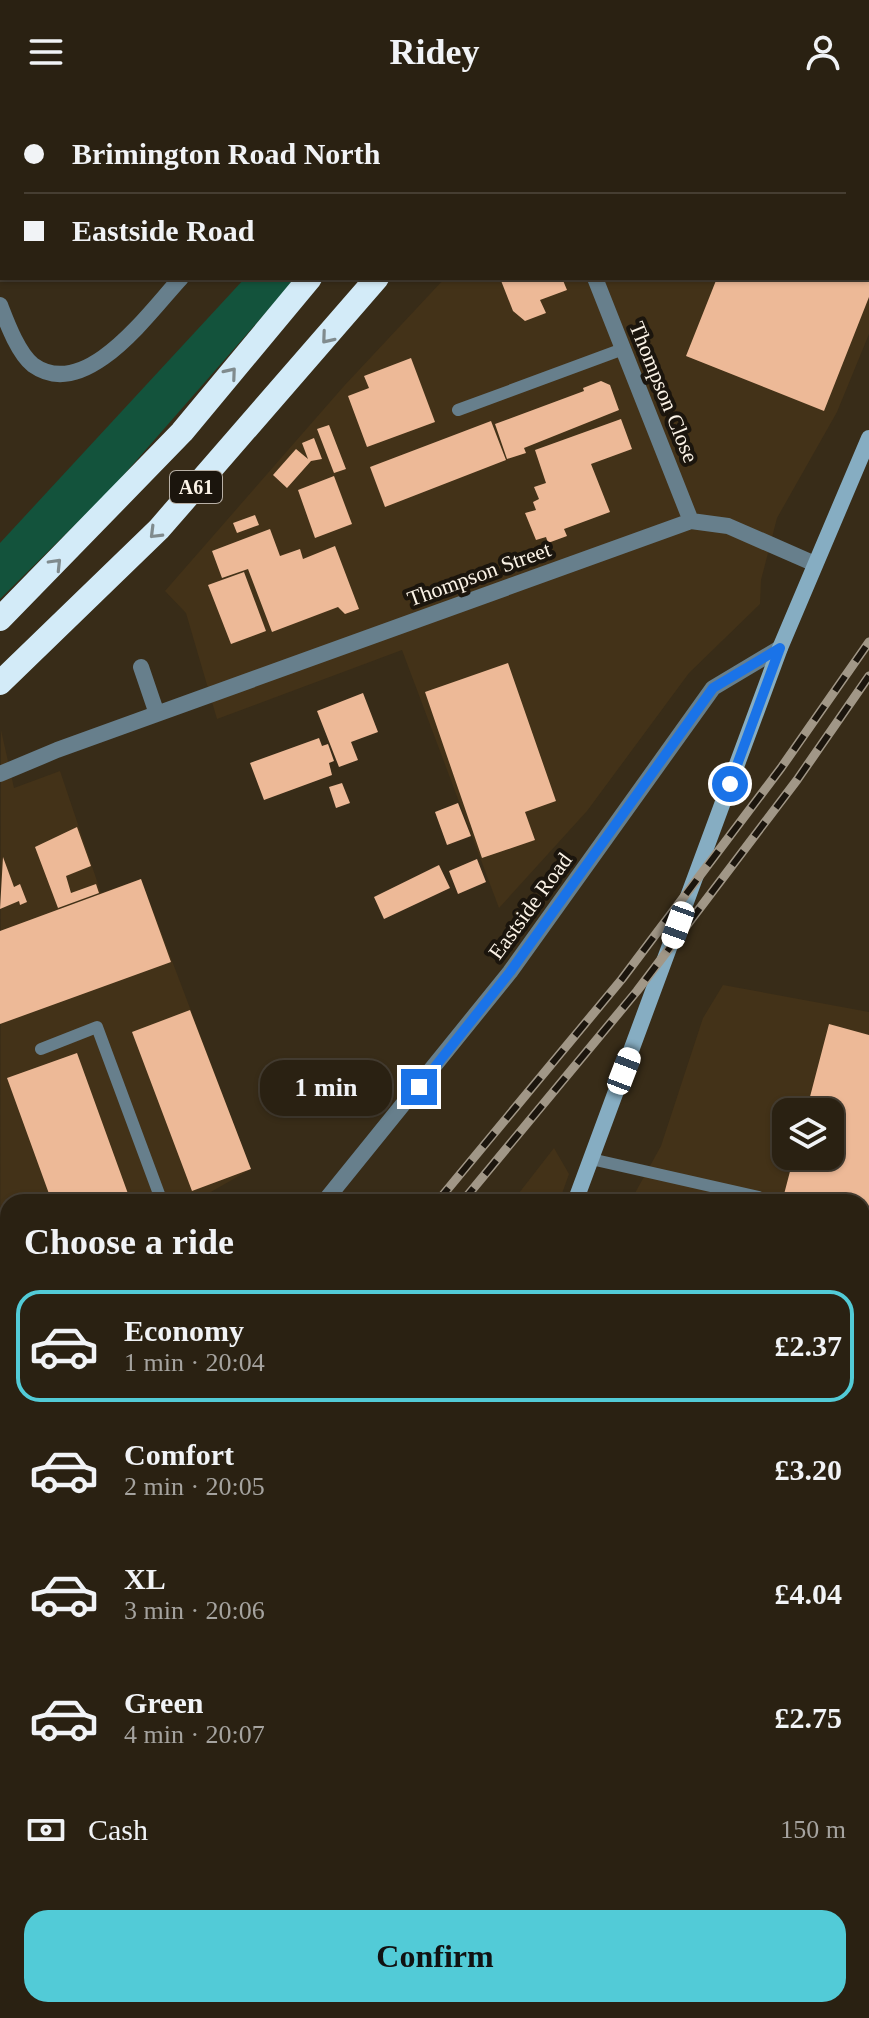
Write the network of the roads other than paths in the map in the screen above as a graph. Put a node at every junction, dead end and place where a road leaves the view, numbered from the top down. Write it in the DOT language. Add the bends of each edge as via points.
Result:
graph roads {
  1 [pos="179,280"];
  2 [pos="308,280"];
  3 [pos="375,280"];
  4 [pos="596,280"];
  5 [pos="0,305"];
  6 [pos="623,349"];
  7 [pos="458,410"];
  8 [pos="869,438"];
  9 [pos="691,521"];
  10 [pos="815,564"];
  11 [pos="0,619"];
  12 [pos="780,648"];
  13 [pos="141,667"];
  14 [pos="0,683"];
  15 [pos="157,714"];
  16 [pos="0,774"];
  17 [pos="41,1049"];
  18 [pos="591,1159"];
  19 [pos="159,1194"];
  20 [pos="330,1194"];
  21 [pos="578,1194"];
  22 [pos="746,1194"];
  1 -- 5 [label="street" via="105,360 76,371 51,373 32,364"];
  11 -- 2 [label="highway, A61, one-way" via="182,432"];
  3 -- 14 [label="highway, A61, one-way" via="159,529"];
  4 -- 6 [label="street, Thompson Close"];
  6 -- 7 [label="lane"];
  6 -- 9 [label="street, Thompson Close"];
  8 -- 10 [label="main road"];
  9 -- 10 [label="street, Thompson Street" via="728,526"];
  9 -- 15 [label="street, Thompson Street"];
  10 -- 12 [label="main road"];
  12 -- 18 [label="main road"];
  12 -- 20 [label="street, Eastside Road" via="713,688 510,972"];
  13 -- 15 [label="street"];
  15 -- 16 [label="street, Thompson Street"];
  17 -- 19 [label="lane" via="97,1027"];
  18 -- 21 [label="main road"];
  18 -- 22 [label="lane"];
}
